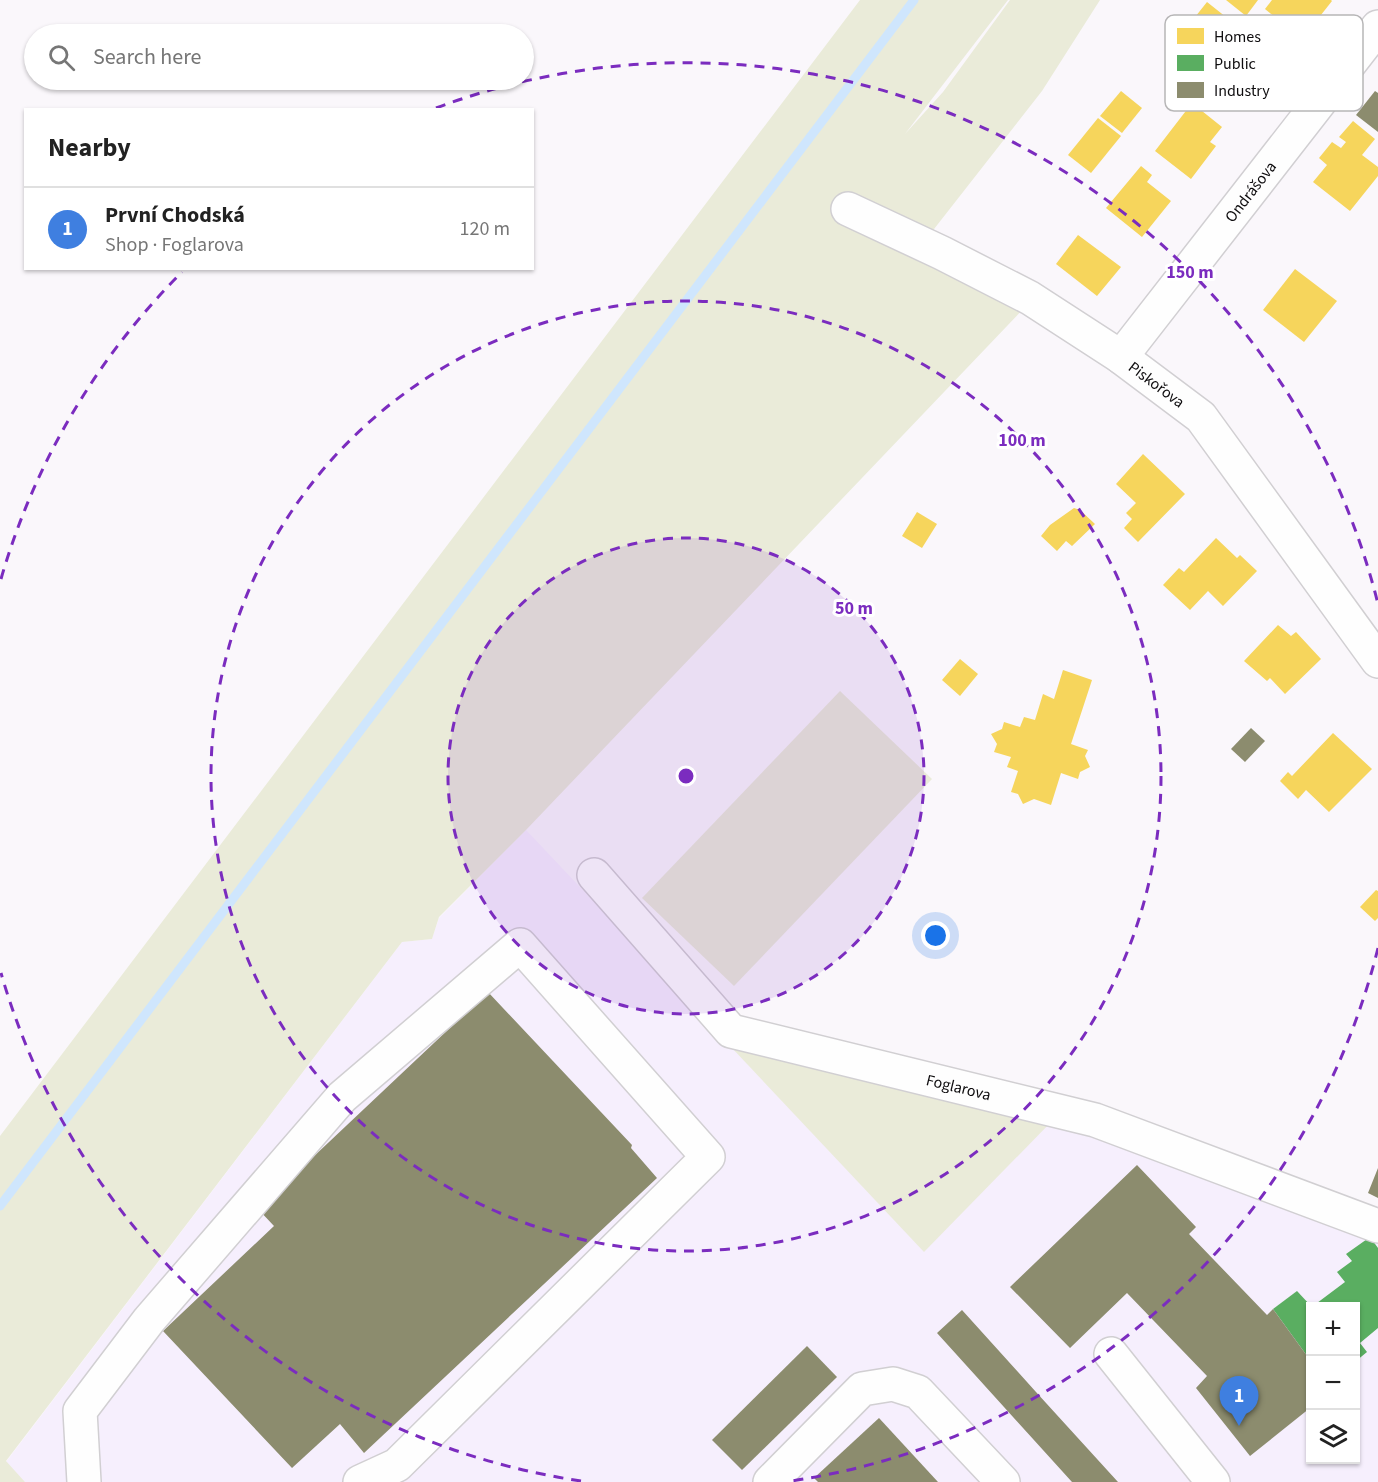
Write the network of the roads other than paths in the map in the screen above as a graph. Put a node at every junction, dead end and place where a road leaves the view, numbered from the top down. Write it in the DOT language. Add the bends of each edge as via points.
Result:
graph roads {
  1 [pos="1378,27"];
  2 [pos="1363,46"];
  3 [pos="1313,111"];
  4 [pos="848,209"];
  5 [pos="1121,357"];
  6 [pos="1378,661"];
  7 [pos="594,875"];
  8 [pos="1378,1226"];
  9 [pos="1111,1354"];
  10 [pos="84,1482"];
  11 [pos="360,1482"];
  12 [pos="770,1482"];
  13 [pos="1003,1482"];
  14 [pos="1213,1482"];
  1 -- 2 [label="street, Ondrášova"];
  3 -- 5 [label="street, Ondrášova"];
  4 -- 5 [label="street, Piskořova" via="1030,298"];
  5 -- 6 [label="street, Piskořova" via="1201,417"];
  7 -- 8 [label="street, Foglarova" via="731,1031 1095,1120"];
  9 -- 14 [label="street"];
  10 -- 11 [label="street" via="80,1411 149,1320 342,1097 520,945 708,1157 397,1465"];
  12 -- 13 [label="street" via="862,1389 893,1384 918,1392"];
}
